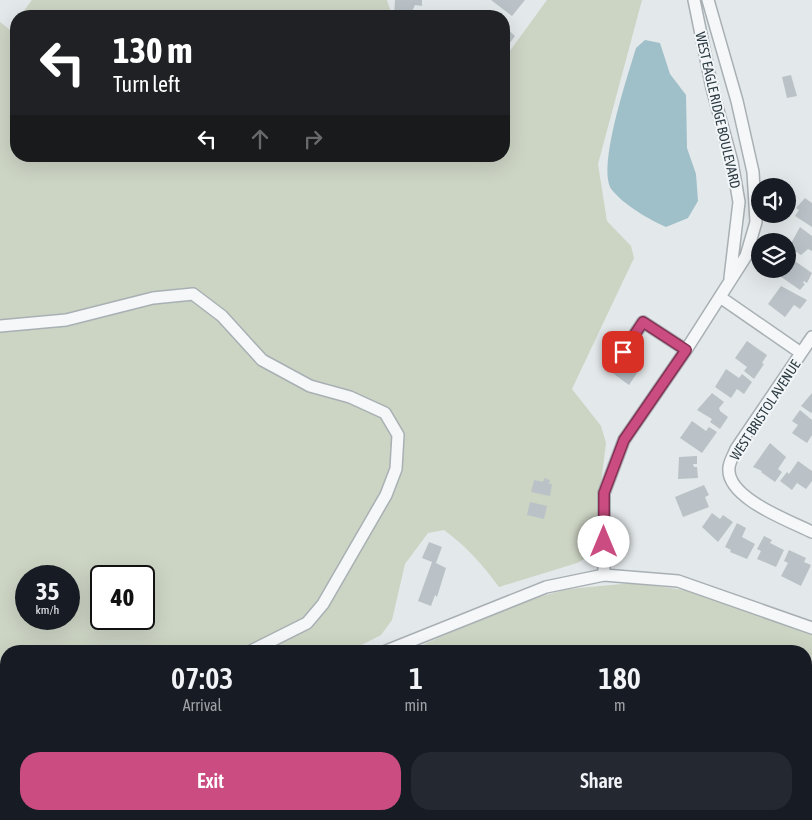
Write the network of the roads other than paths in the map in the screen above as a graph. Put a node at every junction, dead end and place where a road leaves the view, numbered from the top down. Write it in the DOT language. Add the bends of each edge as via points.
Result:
graph roads {
  1 [pos="694,0"];
  2 [pos="708,0"];
  3 [pos="730,280"];
  4 [pos="720,297"];
  5 [pos="0,326"];
  6 [pos="812,338"];
  7 [pos="686,350"];
  8 [pos="623,352"];
  9 [pos="801,353"];
  10 [pos="812,532"];
  11 [pos="604,575"];
  12 [pos="812,628"];
  13 [pos="263,645"];
  14 [pos="401,645"];
  1 -- 3 [label="street, WEST EAGLE RIDGE BOULEVARD" via="712,88 732,162 738,202"];
  2 -- 3 [label="street, WEST EAGLE RIDGE BOULEVARD" via="753,172 756,222 746,256"];
  3 -- 4 [label="street, WEST EAGLE RIDGE BOULEVARD"];
  4 -- 7 [label="street, WEST EAGLE RIDGE BOULEVARD"];
  4 -- 9 [label="street"];
  5 -- 13 [label="street" via="66,320 153,298 193,294 222,316 262,360 310,386 350,397 385,413 398,435 396,469 386,495 323,604 307,623"];
  6 -- 9 [label="street, WEST BRISTOL AVENUE"];
  7 -- 8 [label="street" via="643,322"];
  7 -- 11 [label="street, WEST EAGLE RIDGE BOULEVARD" via="624,440 604,493"];
  9 -- 10 [label="street, WEST BRISTOL AVENUE" via="736,449 729,468 733,485 745,498"];
  11 -- 12 [label="street" via="678,581"];
  11 -- 14 [label="street" via="546,587"];
}
